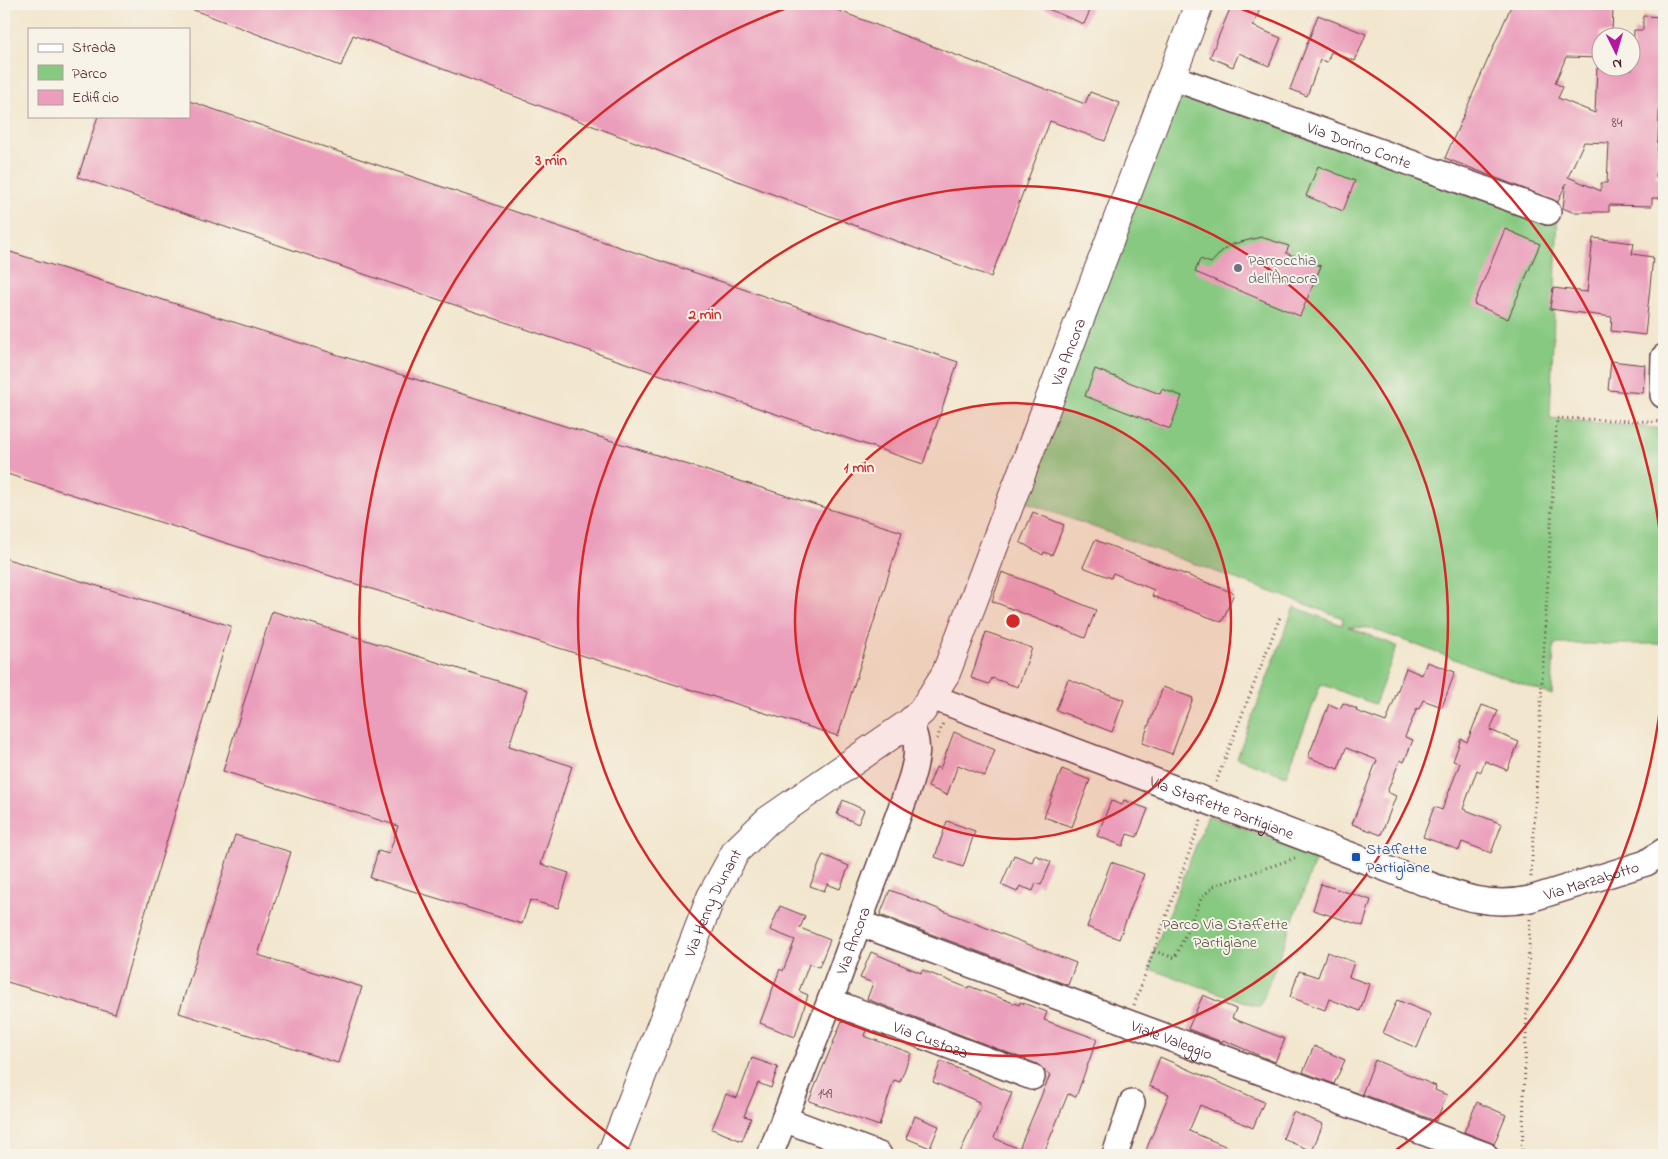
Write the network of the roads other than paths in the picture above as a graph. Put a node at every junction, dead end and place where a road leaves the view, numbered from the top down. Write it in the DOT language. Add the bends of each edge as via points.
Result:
graph roads {
  1 [pos="1199,4"];
  2 [pos="1171,77"];
  3 [pos="1548,212"];
  4 [pos="1664,357"];
  5 [pos="1663,395"];
  6 [pos="932,697"];
  7 [pos="909,723"];
  8 [pos="1664,852"];
  9 [pos="1522,901"];
  10 [pos="859,923"];
  11 [pos="830,1001"];
  12 [pos="1032,1077"];
  13 [pos="1132,1103"];
  14 [pos="784,1119"];
  15 [pos="611,1155"];
  16 [pos="770,1155"];
  17 [pos="879,1155"];
  18 [pos="1115,1155"];
  19 [pos="1486,1155"];
  1 -- 2 [label="main road, Via Ancora"];
  2 -- 3 [label="street, Via Dorino Conte"];
  2 -- 6 [label="main road, Via Ancora" via="946,673"];
  4 -- 5 [label="street"];
  6 -- 7 [label="main road, Via Ancora"];
  6 -- 9 [label="street, Via Staffette Partigiane" via="1469,899 1487,903"];
  7 -- 10 [label="street, Via Ancora" via="916,734 918,756"];
  7 -- 15 [label="main road, Via Henry Dunant" via="767,821 736,851 711,897"];
  8 -- 9 [label="street, Via Marzabotto" via="1646,863"];
  10 -- 11 [label="street, Via Ancora"];
  10 -- 19 [label="street, Viale Valeggio"];
  11 -- 12 [label="street, Via Custoza"];
  11 -- 14 [label="street, Via Ancora"];
  13 -- 18 [label="street"];
  14 -- 16 [label="street, Via Ancora"];
  14 -- 17 [label="street"];
}
